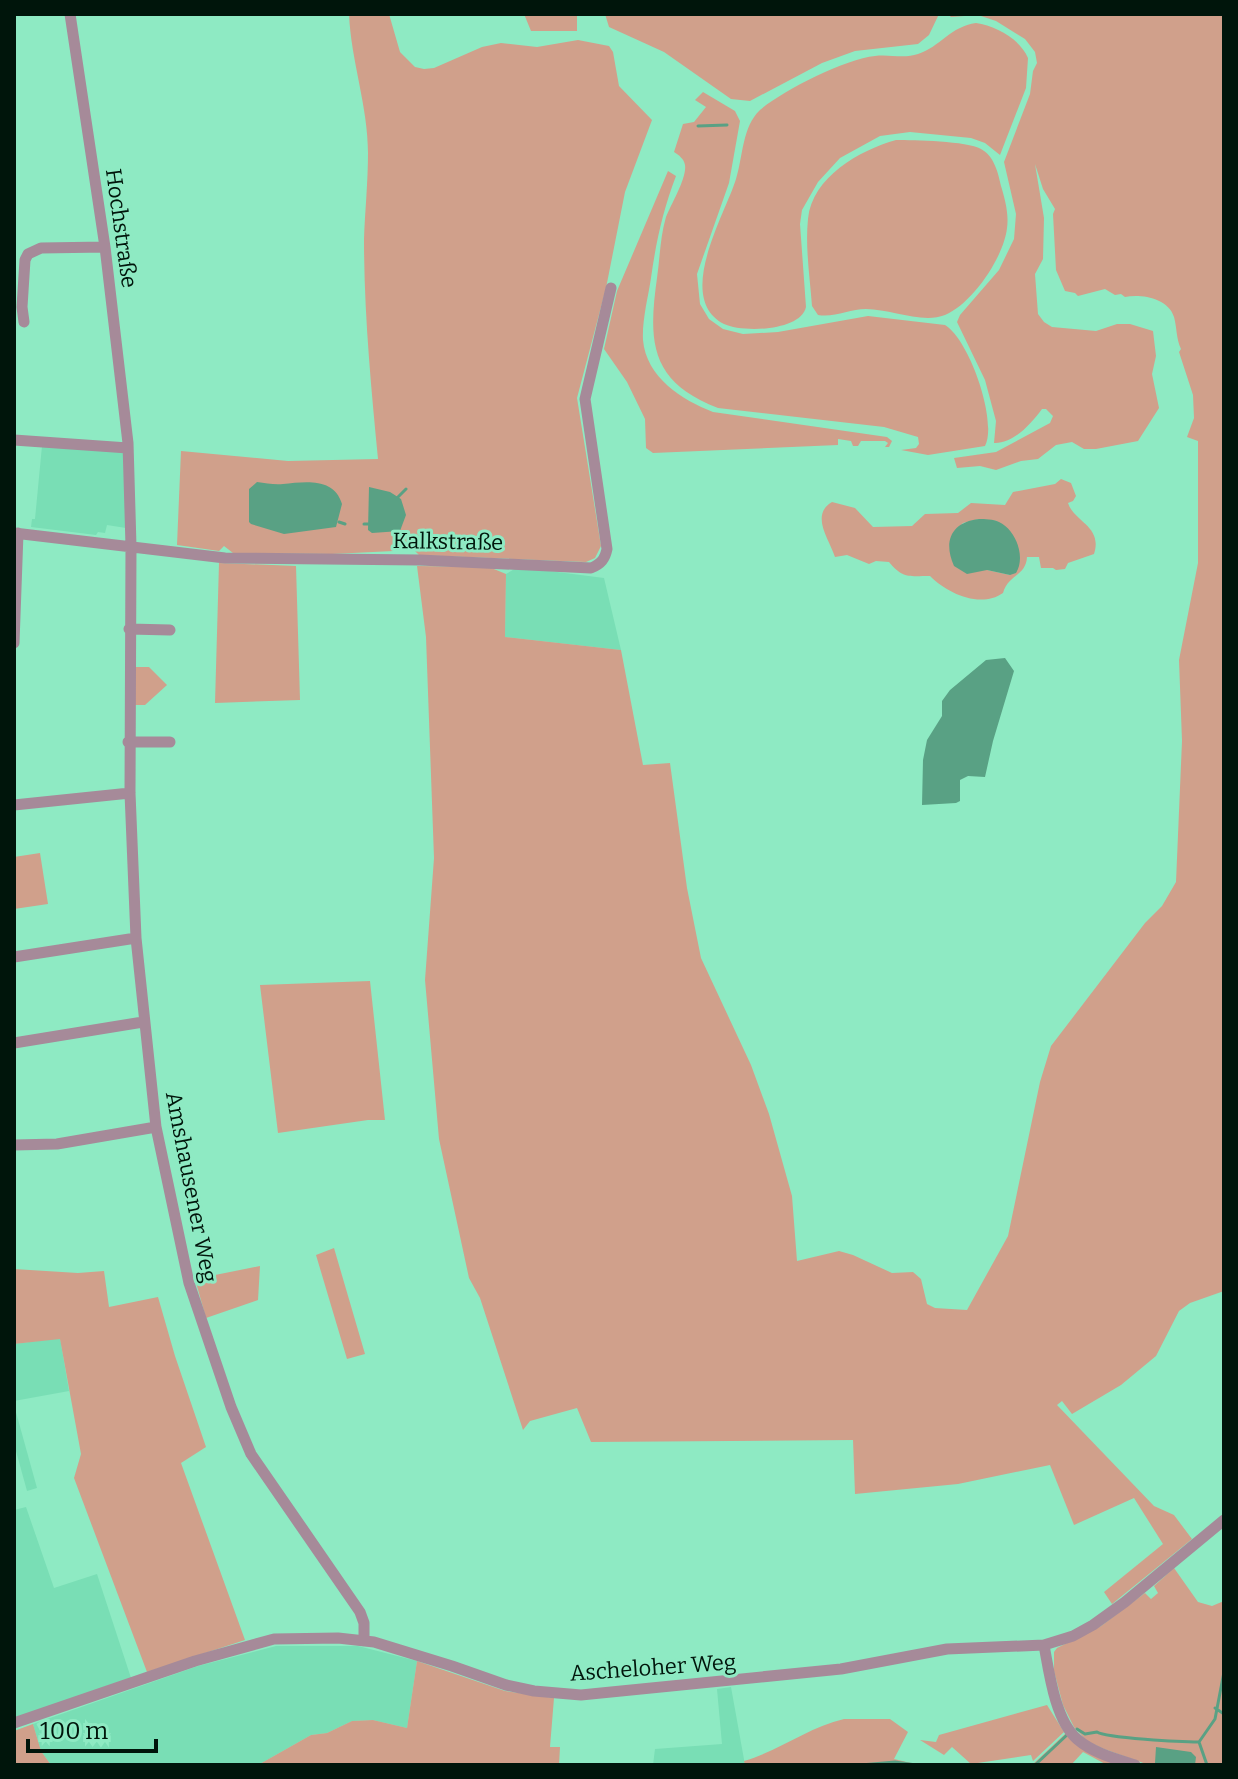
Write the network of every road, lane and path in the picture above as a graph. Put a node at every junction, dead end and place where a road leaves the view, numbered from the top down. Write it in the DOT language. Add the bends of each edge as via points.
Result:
graph roads {
  1 [pos="70,14"];
  2 [pos="105,247"];
  3 [pos="611,288"];
  4 [pos="24,322"];
  5 [pos="14,440"];
  6 [pos="128,448"];
  7 [pos="16,533"];
  8 [pos="131,546"];
  9 [pos="129,629"];
  10 [pos="170,630"];
  11 [pos="14,643"];
  12 [pos="128,742"];
  13 [pos="170,742"];
  14 [pos="130,793"];
  15 [pos="14,805"];
  16 [pos="136,938"];
  17 [pos="14,957"];
  18 [pos="143,1022"];
  19 [pos="14,1043"];
  20 [pos="156,1127"];
  21 [pos="14,1145"];
  22 [pos="1224,1520"];
  23 [pos="364,1641"];
  24 [pos="1044,1645"];
  25 [pos="14,1723"];
  26 [pos="1135,1765"];
  1 -- 2 [label="street, Hochstraße"];
  2 -- 4 [label="street" via="41,248 28,254"];
  2 -- 6 [label="street, Hochstraße"];
  3 -- 8 [label="street, Kalkstraße" via="585,399 607,549 597,566 225,558"];
  5 -- 6 [label="street"];
  6 -- 8 [label="street, Hochstraße"];
  7 -- 8 [label="street, Kalkstraße"];
  7 -- 11 [label="street"];
  8 -- 9 [label="street, Hochstraße"];
  9 -- 10 [label="street"];
  9 -- 12 [label="street, Amshausener Weg"];
  12 -- 13 [label="street"];
  12 -- 14 [label="street, Amshausener Weg"];
  14 -- 15 [label="street"];
  14 -- 16 [label="street, Amshausener Weg"];
  16 -- 17 [label="street"];
  16 -- 18 [label="street, Amshausener Weg"];
  18 -- 19 [label="street"];
  18 -- 20 [label="street, Amshausener Weg"];
  20 -- 21 [label="street" via="57,1144"];
  20 -- 23 [label="street, Amshausener Weg" via="181,1254 225,1391 251,1454 360,1612"];
  22 -- 24 [label="street, Ascheloher Weg" via="1093,1625"];
  23 -- 24 [label="street, Ascheloher Weg" via="506,1685 581,1695 841,1669 947,1649"];
  23 -- 25 [label="street, Ascheloher Weg" via="274,1639"];
  24 -- 26 [label="street" via="1052,1688 1070,1730 1101,1753"];
}
